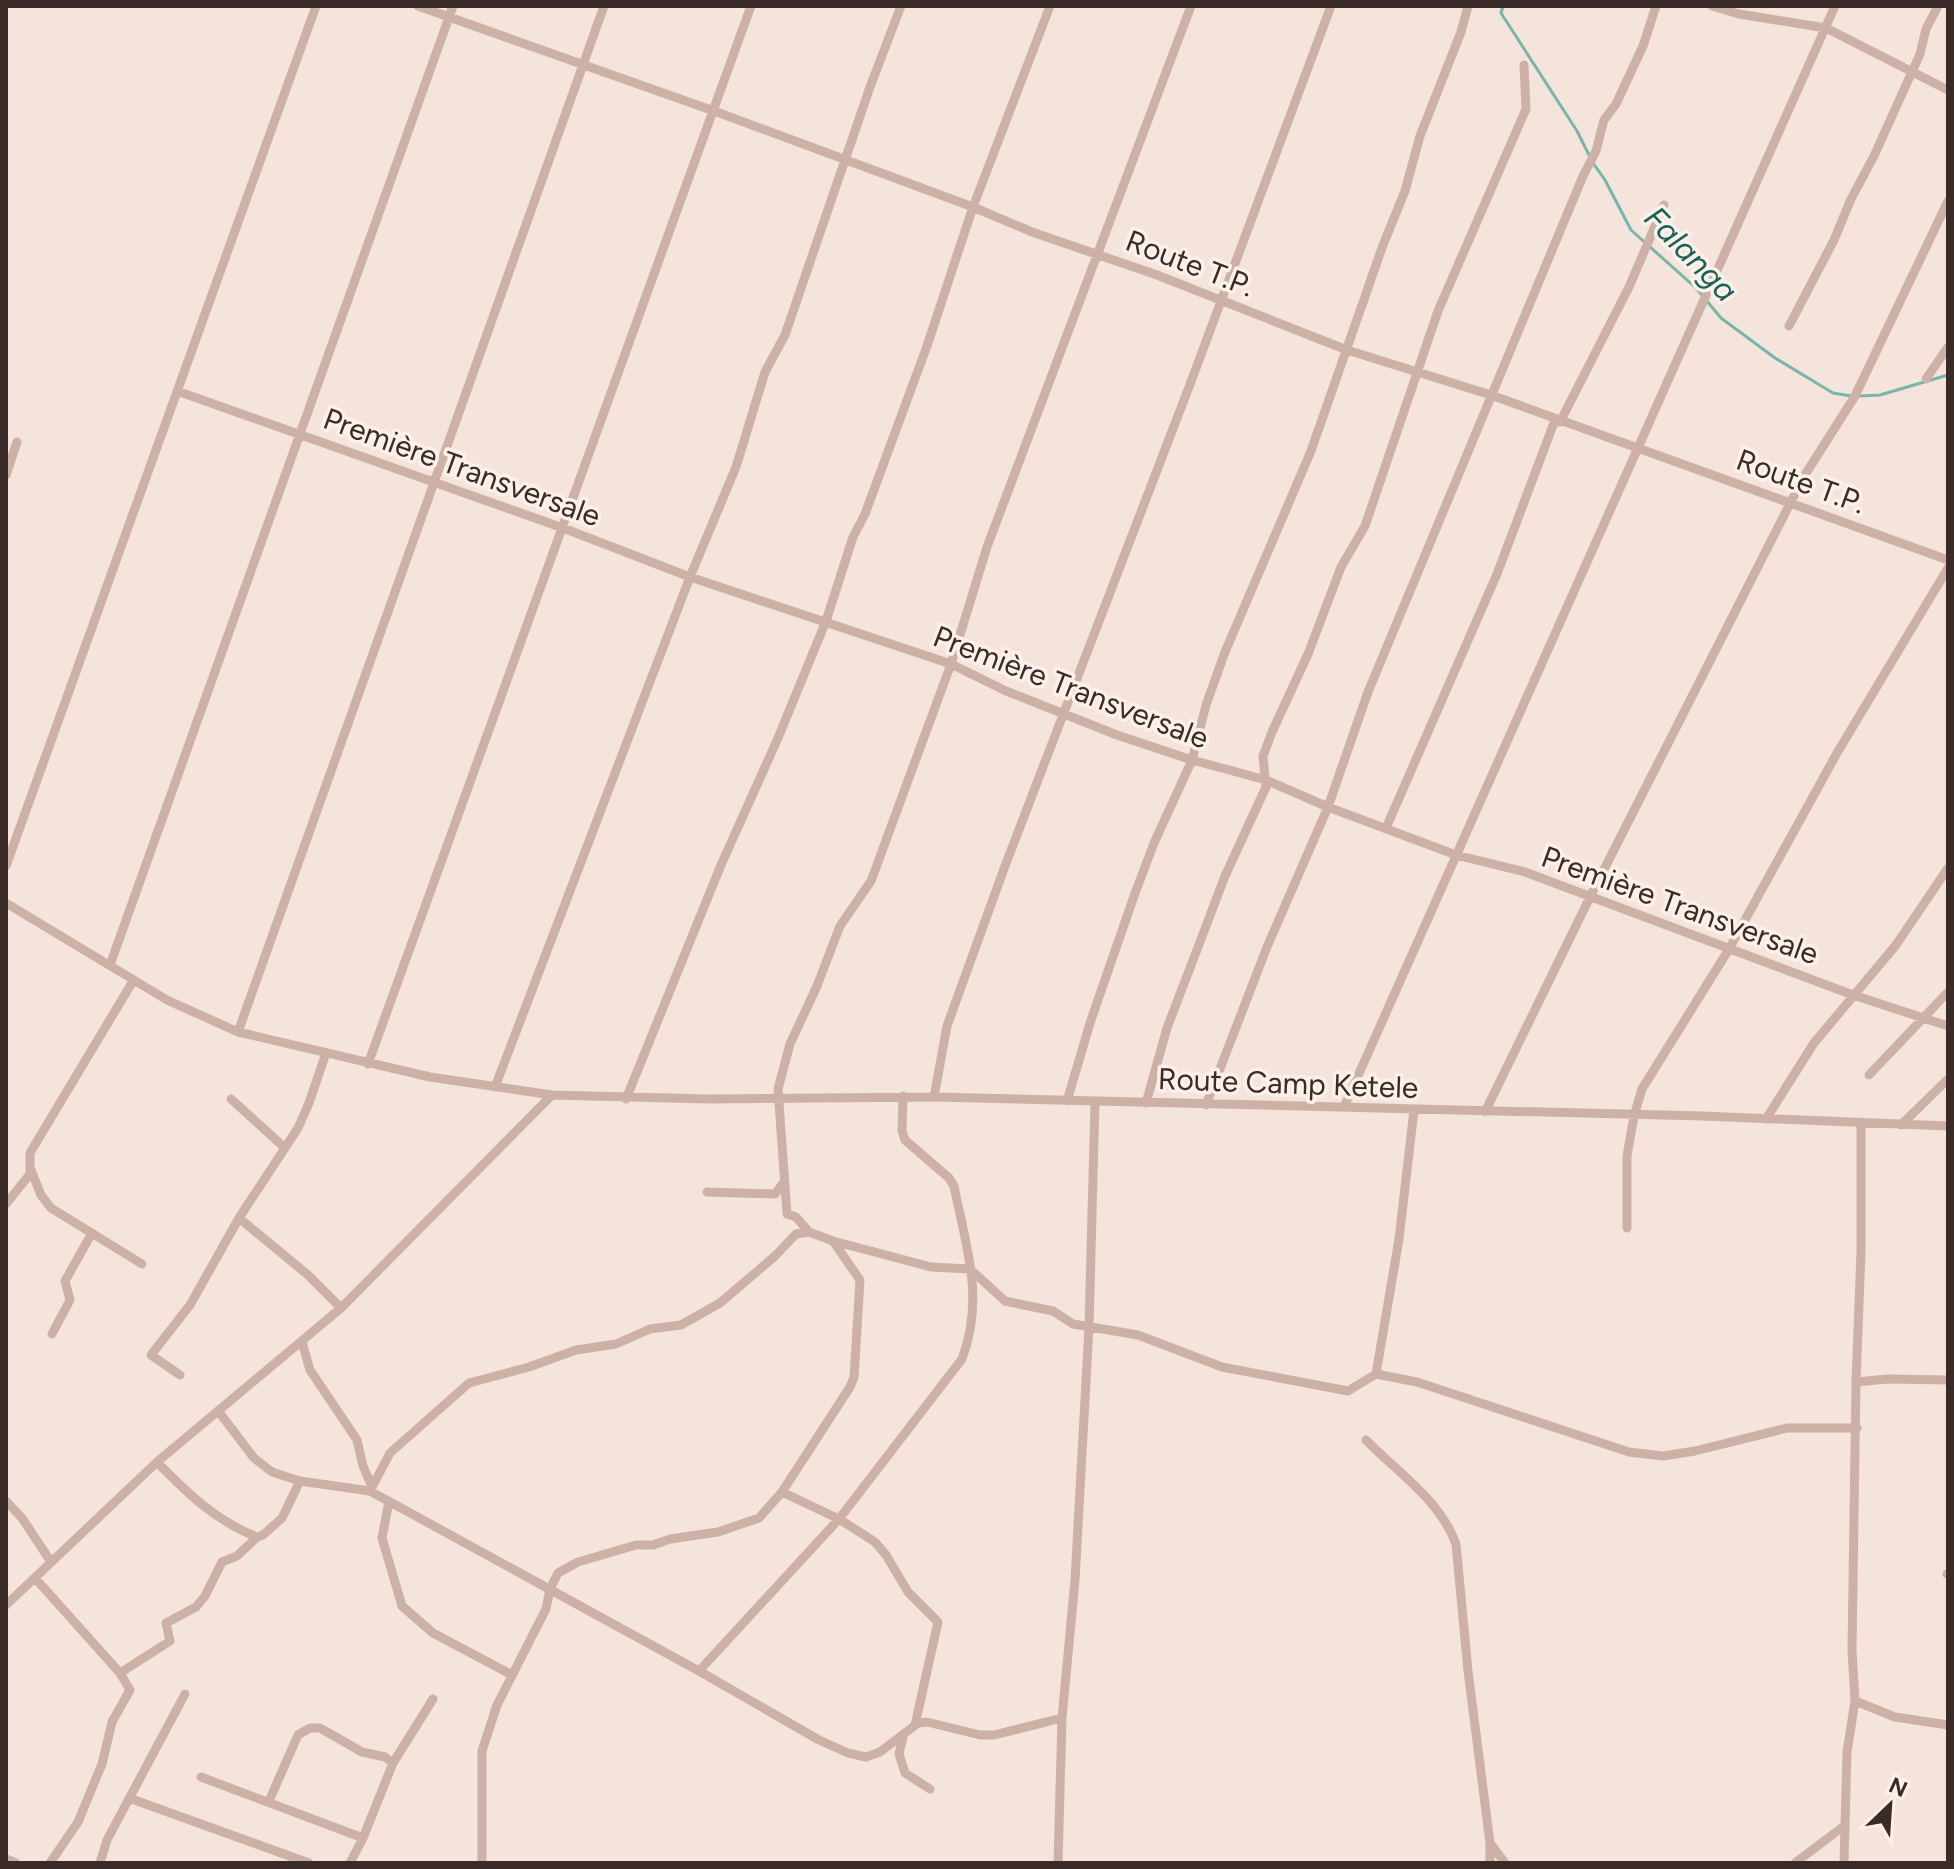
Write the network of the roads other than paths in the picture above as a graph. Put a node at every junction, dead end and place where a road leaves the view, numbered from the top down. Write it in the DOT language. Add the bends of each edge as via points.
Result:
graph roads {
  1 [pos="316,6"];
  2 [pos="418,6"];
  3 [pos="453,6"];
  4 [pos="604,6"];
  5 [pos="751,6"];
  6 [pos="901,6"];
  7 [pos="1050,6"];
  8 [pos="1191,6"];
  9 [pos="1331,6"];
  10 [pos="1468,6"];
  11 [pos="1656,6"];
  12 [pos="1712,6"];
  13 [pos="1835,6"];
  14 [pos="1938,6"];
  15 [pos="449,18"];
  16 [pos="1826,28"];
  17 [pos="583,65"];
  18 [pos="1524,65"];
  19 [pos="1911,70"];
  20 [pos="1948,90"];
  21 [pos="714,111"];
  22 [pos="845,160"];
  23 [pos="1948,201"];
  24 [pos="1664,205"];
  25 [pos="973,207"];
  26 [pos="1097,254"];
  27 [pos="1220,301"];
  28 [pos="1789,326"];
  29 [pos="1948,347"];
  30 [pos="1347,350"];
  31 [pos="1419,372"];
  32 [pos="1926,379"];
  33 [pos="177,391"];
  34 [pos="1491,395"];
  35 [pos="1558,421"];
  36 [pos="300,434"];
  37 [pos="17,442"];
  38 [pos="1638,448"];
  39 [pos="6,475"];
  40 [pos="434,483"];
  41 [pos="1791,501"];
  42 [pos="563,528"];
  43 [pos="1948,560"];
  44 [pos="1948,568"];
  45 [pos="690,577"];
  46 [pos="826,621"];
  47 [pos="951,664"];
  48 [pos="1062,713"];
  49 [pos="1192,760"];
  50 [pos="1266,780"];
  51 [pos="1328,807"];
  52 [pos="1386,828"];
  53 [pos="1456,855"];
  54 [pos="6,866"];
  55 [pos="1948,868"];
  56 [pos="1590,897"];
  57 [pos="6,903"];
  58 [pos="1729,949"];
  59 [pos="110,965"];
  60 [pos="133,981"];
  61 [pos="1948,992"];
  62 [pos="1853,995"];
  63 [pos="1925,1018"];
  64 [pos="1948,1026"];
  65 [pos="238,1032"];
  66 [pos="326,1053"];
  67 [pos="368,1064"];
  68 [pos="1869,1075"];
  69 [pos="1948,1079"];
  70 [pos="495,1087"];
  71 [pos="552,1095"];
  72 [pos="903,1096"];
  73 [pos="934,1097"];
  74 [pos="778,1098"];
  75 [pos="231,1099"];
  76 [pos="626,1099"];
  77 [pos="1067,1101"];
  78 [pos="1095,1102"];
  79 [pos="1146,1103"];
  80 [pos="1206,1105"];
  81 [pos="1344,1107"];
  82 [pos="1414,1110"];
  83 [pos="1485,1112"];
  84 [pos="1634,1116"];
  85 [pos="1766,1119"];
  86 [pos="1861,1124"];
  87 [pos="1901,1125"];
  88 [pos="1948,1126"];
  89 [pos="284,1147"];
  90 [pos="31,1170"];
  91 [pos="786,1179"];
  92 [pos="707,1192"];
  93 [pos="6,1204"];
  94 [pos="239,1218"];
  95 [pos="1627,1228"];
  96 [pos="809,1232"];
  97 [pos="92,1233"];
  98 [pos="833,1241"];
  99 [pos="142,1264"];
  100 [pos="970,1269"];
  101 [pos="341,1308"];
  102 [pos="1089,1327"];
  103 [pos="52,1334"];
  104 [pos="302,1342"];
  105 [pos="1376,1374"];
  106 [pos="180,1375"];
  107 [pos="1948,1380"];
  108 [pos="1856,1382"];
  109 [pos="219,1412"];
  110 [pos="1857,1428"];
  111 [pos="1366,1440"];
  112 [pos="157,1462"];
  113 [pos="300,1481"];
  114 [pos="371,1489"];
  115 [pos="782,1492"];
  116 [pos="6,1501"];
  117 [pos="389,1501"];
  118 [pos="839,1519"];
  119 [pos="257,1537"];
  120 [pos="51,1562"];
  121 [pos="35,1578"];
  122 [pos="550,1589"];
  123 [pos="6,1605"];
  124 [pos="699,1671"];
  125 [pos="120,1673"];
  126 [pos="512,1675"];
  127 [pos="185,1694"];
  128 [pos="433,1699"];
  129 [pos="1855,1701"];
  130 [pos="1062,1718"];
  131 [pos="915,1725"];
  132 [pos="1948,1725"];
  133 [pos="903,1736"];
  134 [pos="393,1763"];
  135 [pos="201,1777"];
  136 [pos="930,1789"];
  137 [pos="129,1798"];
  138 [pos="269,1801"];
  139 [pos="1844,1826"];
  140 [pos="363,1838"];
  141 [pos="1490,1843"];
  142 [pos="6,1859"];
  143 [pos="16,1863"];
  144 [pos="50,1863"];
  145 [pos="100,1863"];
  146 [pos="309,1863"];
  147 [pos="350,1863"];
  148 [pos="482,1863"];
  149 [pos="1058,1863"];
  150 [pos="1490,1863"];
  151 [pos="1505,1863"];
  152 [pos="1795,1863"];
  153 [pos="1844,1863"];
  1 -- 33 [label="street"];
  2 -- 15 [label="street, Route T.P."];
  3 -- 15 [label="street"];
  4 -- 17 [label="street"];
  5 -- 21 [label="street"];
  6 -- 22 [label="street"];
  7 -- 25 [label="street"];
  8 -- 26 [label="street"];
  9 -- 27 [label="street"];
  10 -- 30 [label="street"];
  11 -- 34 [label="street"];
  12 -- 16 [label="street"];
  13 -- 16 [label="street"];
  14 -- 19 [label="street"];
  15 -- 17 [label="street, Route T.P."];
  15 -- 36 [label="street"];
  16 -- 19 [label="street"];
  16 -- 38 [label="street"];
  17 -- 21 [label="street, Route T.P."];
  17 -- 40 [label="street"];
  18 -- 31 [label="street" via="1526,109 1438,311"];
  19 -- 20 [label="street"];
  19 -- 28 [label="street"];
  21 -- 22 [label="street, Route T.P."];
  21 -- 42 [label="street"];
  22 -- 25 [label="street, Route T.P."];
  22 -- 45 [label="street" via="785,335 765,372 736,467"];
  23 -- 41 [label="street" via="1855,396"];
  24 -- 35 [label="street" via="1629,287"];
  25 -- 26 [label="street, Route T.P."];
  25 -- 46 [label="street"];
  26 -- 27 [label="street, Route T.P."];
  26 -- 47 [label="street" via="987,547"];
  27 -- 30 [label="street, Route T.P."];
  27 -- 48 [label="street"];
  29 -- 32 [label="street"];
  30 -- 31 [label="street, Route T.P."];
  30 -- 49 [label="street" via="1311,451 1225,652"];
  31 -- 34 [label="street, Route T.P."];
  31 -- 50 [label="street" via="1365,526 1341,567 1263,756"];
  33 -- 36 [label="street, Première Transversale"];
  33 -- 54 [label="street"];
  34 -- 35 [label="street, Route T.P."];
  34 -- 51 [label="street" via="1368,692"];
  35 -- 38 [label="street, Route T.P."];
  35 -- 52 [label="street"];
  36 -- 40 [label="street, Première Transversale"];
  36 -- 59 [label="street"];
  37 -- 39 [label="street"];
  38 -- 41 [label="street, Route T.P."];
  38 -- 53 [label="street"];
  40 -- 42 [label="street, Première Transversale"];
  40 -- 65 [label="street"];
  41 -- 43 [label="street, Route T.P."];
  41 -- 56 [label="street"];
  42 -- 45 [label="street, Première Transversale"];
  42 -- 67 [label="street"];
  44 -- 58 [label="street" via="1837,753"];
  45 -- 46 [label="street, Première Transversale"];
  45 -- 70 [label="street"];
  46 -- 47 [label="street, Première Transversale"];
  46 -- 76 [label="street"];
  47 -- 48 [label="street, Première Transversale"];
  47 -- 74 [label="street" via="871,881 840,926 790,1044"];
  48 -- 49 [label="street, Première Transversale"];
  48 -- 73 [label="street" via="947,1026"];
  49 -- 50 [label="street, Première Transversale"];
  49 -- 77 [label="street" via="1139,883"];
  50 -- 51 [label="street, Première Transversale"];
  50 -- 79 [label="street" via="1167,1028"];
  51 -- 52 [label="street, Première Transversale"];
  51 -- 80 [label="street"];
  52 -- 53 [label="street, Première Transversale"];
  53 -- 56 [label="street, Première Transversale" via="1525,872"];
  53 -- 81 [label="street"];
  55 -- 62 [label="street" via="1896,945"];
  56 -- 58 [label="street, Première Transversale"];
  56 -- 83 [label="street"];
  57 -- 59 [label="street, Route Camp Ketele"];
  58 -- 62 [label="street, Première Transversale"];
  58 -- 84 [label="street" via="1642,1089"];
  59 -- 60 [label="street, Route Camp Ketele"];
  60 -- 65 [label="street, Route Camp Ketele"];
  60 -- 90 [label="street" via="30,1153"];
  61 -- 63 [label="street"];
  62 -- 63 [label="street, Première Transversale"];
  62 -- 85 [label="street" via="1814,1043"];
  63 -- 64 [label="street, Première Transversale"];
  63 -- 68 [label="street"];
  65 -- 66 [label="street, Route Camp Ketele"];
  66 -- 67 [label="street, Route Camp Ketele"];
  66 -- 89 [label="street" via="298,1128"];
  67 -- 70 [label="street, Route Camp Ketele"];
  69 -- 87 [label="street"];
  70 -- 71 [label="street, Route Camp Ketele"];
  71 -- 76 [label="street, Route Camp Ketele"];
  71 -- 101 [label="street"];
  72 -- 73 [label="street, Route Camp Ketele"];
  72 -- 74 [label="street, Route Camp Ketele"];
  72 -- 100 [label="street" via="905,1140 954,1186"];
  73 -- 77 [label="street, Route Camp Ketele"];
  74 -- 76 [label="street, Route Camp Ketele"];
  74 -- 91 [label="street"];
  75 -- 89 [label="street"];
  77 -- 78 [label="street, Route Camp Ketele"];
  78 -- 79 [label="street, Route Camp Ketele"];
  78 -- 102 [label="street"];
  79 -- 80 [label="street, Route Camp Ketele"];
  80 -- 81 [label="street, Route Camp Ketele"];
  81 -- 82 [label="street, Route Camp Ketele"];
  82 -- 83 [label="street, Route Camp Ketele"];
  82 -- 105 [label="street"];
  83 -- 84 [label="street, Route Camp Ketele"];
  84 -- 85 [label="street, Route Camp Ketele"];
  84 -- 95 [label="street" via="1627,1156"];
  85 -- 86 [label="street, Route Camp Ketele"];
  86 -- 87 [label="street, Route Camp Ketele"];
  86 -- 108 [label="street"];
  87 -- 88 [label="street, Route Camp Ketele"];
  89 -- 94 [label="street"];
  90 -- 93 [label="street"];
  90 -- 97 [label="street" via="51,1208"];
  91 -- 92 [label="street" via="775,1194"];
  91 -- 96 [label="street" via="787,1214"];
  94 -- 101 [label="street"];
  94 -- 106 [label="street" via="190,1305 151,1355"];
  96 -- 98 [label="street"];
  96 -- 114 [label="street" via="796,1234 720,1303 681,1325 650,1329 616,1344 576,1350 469,1383 390,1453"];
  97 -- 99 [label="street"];
  97 -- 103 [label="street" via="65,1281 70,1300"];
  98 -- 100 [label="street" via="931,1267"];
  98 -- 115 [label="street" via="860,1280 854,1377"];
  100 -- 102 [label="street" via="1009,1303 1053,1311"];
  100 -- 118 [label="street" via="974,1317 962,1359"];
  101 -- 104 [label="street"];
  102 -- 105 [label="street" via="1138,1335 1222,1367 1348,1391"];
  102 -- 130 [label="street"];
  104 -- 109 [label="street"];
  104 -- 114 [label="street" via="310,1370 357,1440"];
  105 -- 110 [label="street" via="1417,1382 1629,1452 1663,1456 1787,1428"];
  107 -- 108 [label="street"];
  108 -- 110 [label="street"];
  109 -- 112 [label="street"];
  109 -- 113 [label="street" via="261,1466"];
  110 -- 129 [label="street"];
  111 -- 141 [label="street" via="1436,1505 1456,1544"];
  112 -- 119 [label="street" via="198,1504"];
  112 -- 120 [label="street"];
  113 -- 114 [label="street"];
  113 -- 119 [label="street" via="282,1518"];
  114 -- 117 [label="street"];
  115 -- 118 [label="street"];
  115 -- 122 [label="street" via="752,1522 578,1562 558,1573"];
  116 -- 120 [label="street"];
  117 -- 122 [label="street"];
  117 -- 126 [label="street" via="382,1538 402,1606 433,1633"];
  118 -- 124 [label="street"];
  118 -- 131 [label="street" via="875,1542 908,1592 938,1622"];
  119 -- 125 [label="street" via="222,1562 196,1607 166,1623 170,1641"];
  120 -- 121 [label="street"];
  121 -- 123 [label="street"];
  121 -- 125 [label="street"];
  122 -- 124 [label="street"];
  122 -- 126 [label="street" via="546,1609"];
  124 -- 133 [label="street" via="848,1753 866,1757"];
  125 -- 144 [label="street" via="130,1690 112,1722 82,1811"];
  126 -- 148 [label="street" via="482,1751"];
  127 -- 137 [label="street"];
  128 -- 134 [label="street"];
  129 -- 132 [label="street" via="1895,1717"];
  129 -- 139 [label="street"];
  130 -- 131 [label="street" via="994,1735 927,1722"];
  130 -- 149 [label="street"];
  131 -- 133 [label="street"];
  133 -- 136 [label="street" via="899,1754 905,1773"];
  134 -- 138 [label="street" via="310,1728 298,1735"];
  134 -- 140 [label="street"];
  135 -- 138 [label="street"];
  137 -- 145 [label="street"];
  137 -- 146 [label="street"];
  138 -- 140 [label="street"];
  139 -- 152 [label="street"];
  139 -- 153 [label="street"];
  140 -- 147 [label="street"];
  141 -- 150 [label="street"];
  141 -- 151 [label="street"];
  142 -- 143 [label="street"];
}
